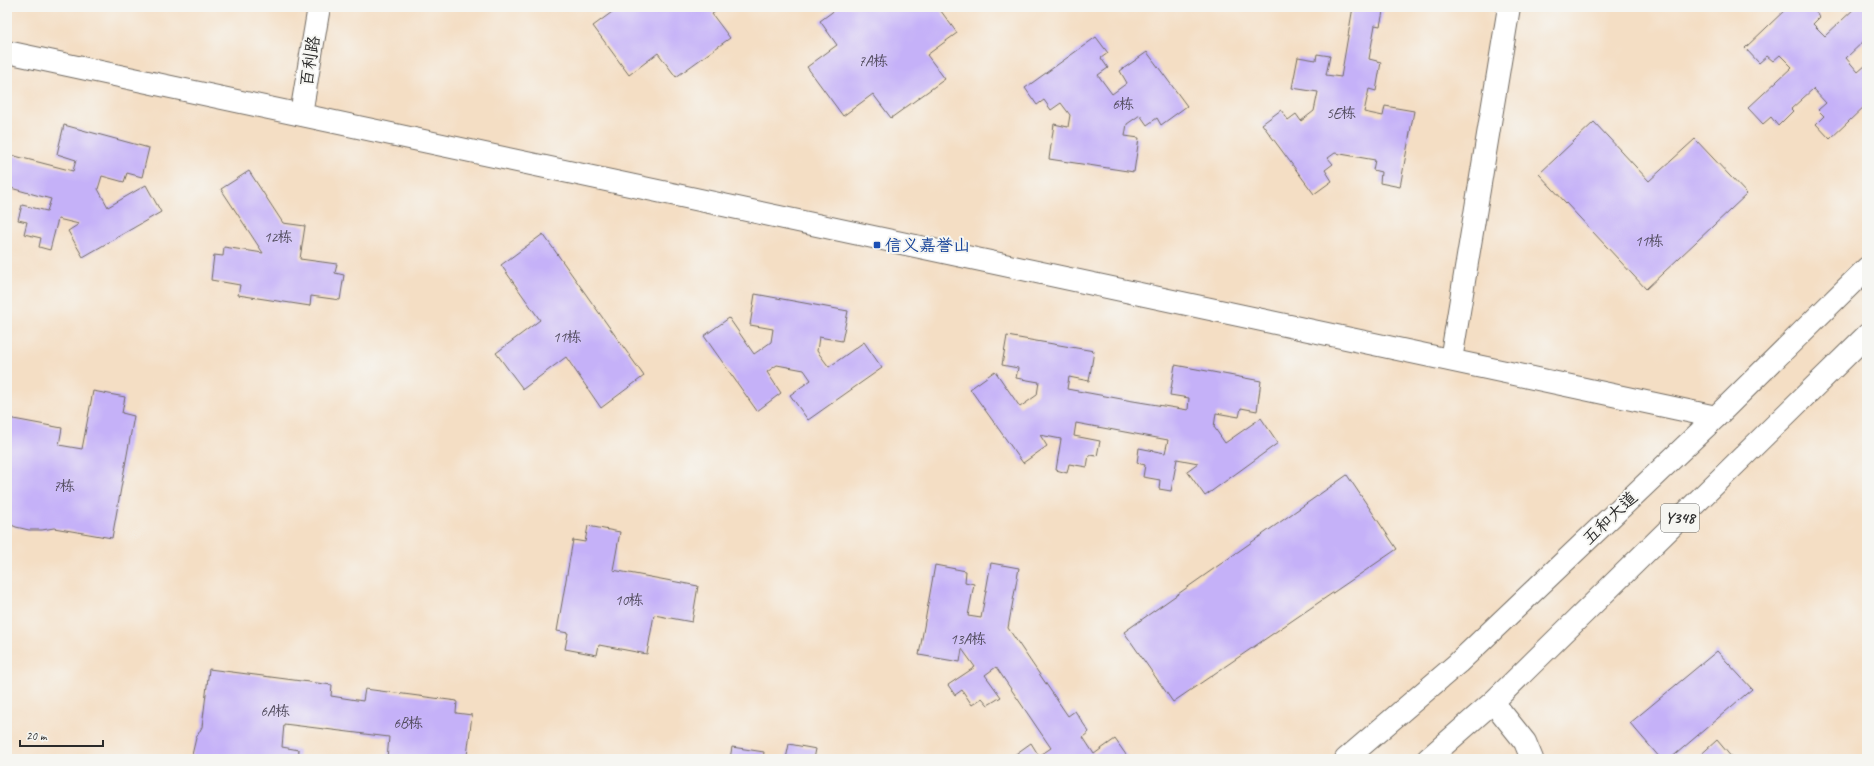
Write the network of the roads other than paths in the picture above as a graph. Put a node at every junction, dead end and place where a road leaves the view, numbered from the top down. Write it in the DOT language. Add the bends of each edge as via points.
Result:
graph roads {
  1 [pos="319,7"];
  2 [pos="1509,7"];
  3 [pos="7,52"];
  4 [pos="301,114"];
  5 [pos="1867,268"];
  6 [pos="1867,335"];
  7 [pos="1451,360"];
  8 [pos="1716,417"];
  9 [pos="1493,702"];
  10 [pos="1346,759"];
  11 [pos="1428,759"];
  12 [pos="1532,759"];
  1 -- 4 [label="street, 百利路"];
  2 -- 7 [label="street"];
  3 -- 4 [label="street"];
  4 -- 7 [label="street"];
  5 -- 8 [label="street, 五和大道 / Y348"];
  6 -- 9 [label="street, Y348"];
  7 -- 8 [label="street"];
  8 -- 10 [label="street, 五和大道 / Y348" via="1458,663"];
  9 -- 11 [label="street, Y348"];
  9 -- 12 [label="street" via="1525,742"];
}
